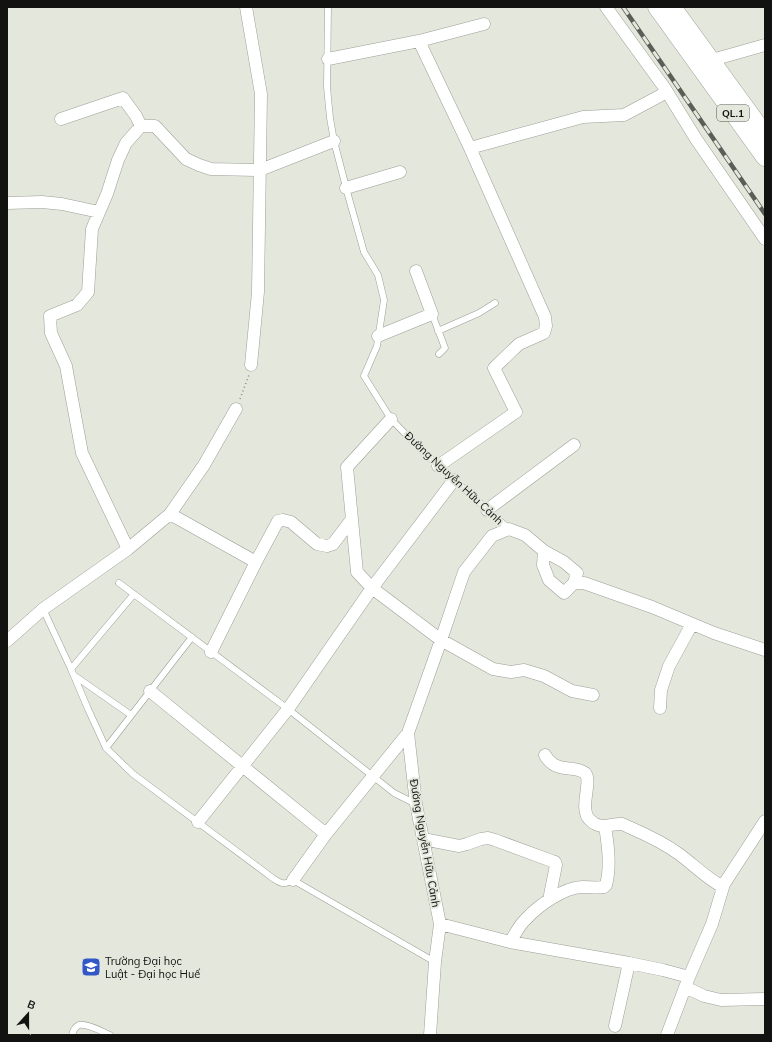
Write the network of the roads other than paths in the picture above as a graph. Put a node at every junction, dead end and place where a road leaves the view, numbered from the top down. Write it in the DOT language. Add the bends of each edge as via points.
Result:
graph roads {
  1 [pos="246,7"];
  2 [pos="328,7"];
  3 [pos="606,7"];
  4 [pos="657,7"];
  5 [pos="672,7"];
  6 [pos="484,24"];
  7 [pos="419,41"];
  8 [pos="765,45"];
  9 [pos="328,59"];
  10 [pos="706,64"];
  11 [pos="667,92"];
  12 [pos="62,119"];
  13 [pos="140,126"];
  14 [pos="764,132"];
  15 [pos="334,141"];
  16 [pos="470,148"];
  17 [pos="765,157"];
  18 [pos="260,170"];
  19 [pos="400,172"];
  20 [pos="346,188"];
  21 [pos="7,203"];
  22 [pos="99,212"];
  23 [pos="765,239"];
  24 [pos="416,271"];
  25 [pos="495,303"];
  26 [pos="432,314"];
  27 [pos="438,331"];
  28 [pos="378,336"];
  29 [pos="439,354"];
  30 [pos="251,366"];
  31 [pos="236,409"];
  32 [pos="391,419"];
  33 [pos="574,445"];
  34 [pos="438,466"];
  35 [pos="454,480"];
  36 [pos="487,510"];
  37 [pos="170,514"];
  38 [pos="352,519"];
  39 [pos="508,529"];
  40 [pos="128,549"];
  41 [pos="544,551"];
  42 [pos="256,562"];
  43 [pos="119,583"];
  44 [pos="574,583"];
  45 [pos="372,588"];
  46 [pos="134,594"];
  47 [pos="43,609"];
  48 [pos="692,624"];
  49 [pos="192,637"];
  50 [pos="441,640"];
  51 [pos="7,641"];
  52 [pos="765,650"];
  53 [pos="212,652"];
  54 [pos="71,669"];
  55 [pos="75,676"];
  56 [pos="150,691"];
  57 [pos="593,695"];
  58 [pos="660,708"];
  59 [pos="288,709"];
  60 [pos="131,715"];
  61 [pos="408,733"];
  62 [pos="106,748"];
  63 [pos="545,755"];
  64 [pos="243,767"];
  65 [pos="373,776"];
  66 [pos="416,804"];
  67 [pos="765,821"];
  68 [pos="198,822"];
  69 [pos="604,826"];
  70 [pos="326,834"];
  71 [pos="423,839"];
  72 [pos="292,880"];
  73 [pos="723,887"];
  74 [pos="549,900"];
  75 [pos="440,924"];
  76 [pos="510,942"];
  77 [pos="435,962"];
  78 [pos="629,963"];
  79 [pos="687,982"];
  80 [pos="765,999"];
  81 [pos="615,1026"];
  82 [pos="72,1035"];
  83 [pos="110,1035"];
  84 [pos="430,1035"];
  85 [pos="667,1035"];
  1 -- 18 [label="street" via="261,94"];
  2 -- 9 [label="lane, Đường Nguyễn Hữu Cảnh"];
  3 -- 11 [label="street"];
  4 -- 10 [label="main road, QL.1"];
  5 -- 10 [label="main road, QL.1"];
  6 -- 7 [label="street"];
  7 -- 9 [label="street"];
  7 -- 16 [label="street"];
  8 -- 10 [label="street"];
  9 -- 15 [label="lane, Đường Nguyễn Hữu Cảnh" via="327,87"];
  10 -- 14 [label="main road, QL.1"];
  10 -- 17 [label="main road, QL.1"];
  11 -- 16 [label="street" via="624,114 583,117"];
  11 -- 23 [label="street"];
  12 -- 13 [label="street" via="123,98"];
  13 -- 18 [label="street" via="155,126 186,159 198,165 211,169"];
  13 -- 22 [label="street" via="126,143"];
  15 -- 18 [label="street"];
  15 -- 20 [label="lane, Đường Nguyễn Hữu Cảnh"];
  16 -- 34 [label="street" via="545,317 546,326 544,333 519,344 494,368 516,412"];
  18 -- 30 [label="street" via="258,292"];
  19 -- 20 [label="street"];
  20 -- 28 [label="lane, Đường Nguyễn Hữu Cảnh" via="364,252 378,275 384,300"];
  21 -- 22 [label="street" via="56,203"];
  22 -- 40 [label="street" via="92,228 88,292 77,305 50,316 51,333 66,366 82,452"];
  24 -- 26 [label="street"];
  25 -- 27 [label="lane" via="480,314"];
  26 -- 27 [label="lane"];
  26 -- 28 [label="street"];
  27 -- 29 [label="lane" via="445,348"];
  28 -- 32 [label="lane, Đường Nguyễn Hữu Cảnh" via="377,346 364,376"];
  31 -- 37 [label="street" via="204,465"];
  32 -- 34 [label="lane, Đường Nguyễn Hữu Cảnh"];
  32 -- 38 [label="street" via="347,467"];
  33 -- 36 [label="street"];
  34 -- 35 [label="lane, Đường Nguyễn Hữu Cảnh"];
  35 -- 36 [label="lane, Đường Nguyễn Hữu Cảnh"];
  35 -- 45 [label="street"];
  36 -- 39 [label="lane, Đường Nguyễn Hữu Cảnh"];
  37 -- 40 [label="street"];
  37 -- 42 [label="street"];
  38 -- 42 [label="street" via="333,544 327,546 316,544 292,522 278,521"];
  38 -- 45 [label="street" via="357,572"];
  39 -- 41 [label="street" via="525,535"];
  39 -- 50 [label="street, Đường Nguyễn Hữu Cảnh" via="492,536 464,572"];
  40 -- 47 [label="street"];
  41 -- 44 [label="street" via="564,562 577,574"];
  41 -- 44 [label="street" via="543,565 549,580 564,593"];
  42 -- 53 [label="street"];
  43 -- 46 [label="lane"];
  44 -- 48 [label="street" via="584,583"];
  45 -- 50 [label="street"];
  45 -- 59 [label="street"];
  46 -- 49 [label="lane"];
  46 -- 54 [label="lane"];
  47 -- 51 [label="street"];
  47 -- 54 [label="lane"];
  48 -- 52 [label="street" via="714,634"];
  48 -- 58 [label="street" via="669,666 661,690"];
  49 -- 53 [label="lane"];
  49 -- 56 [label="lane"];
  50 -- 57 [label="street" via="493,669 510,672 524,670 544,676 572,691"];
  50 -- 61 [label="street, Đường Nguyễn Hữu Cảnh"];
  53 -- 59 [label="lane"];
  54 -- 55 [label="lane"];
  55 -- 60 [label="lane"];
  55 -- 62 [label="lane"];
  56 -- 60 [label="lane"];
  56 -- 64 [label="street"];
  59 -- 64 [label="street"];
  59 -- 65 [label="lane"];
  60 -- 62 [label="lane"];
  61 -- 65 [label="street"];
  61 -- 66 [label="street, Đường Nguyễn Hữu Cảnh"];
  62 -- 68 [label="lane" via="133,774"];
  63 -- 69 [label="street" via="560,768 585,773 585,805 588,817 592,822"];
  64 -- 68 [label="street"];
  64 -- 70 [label="street"];
  65 -- 66 [label="lane" via="394,793"];
  65 -- 70 [label="street"];
  66 -- 71 [label="street, Đường Nguyễn Hữu Cảnh"];
  67 -- 73 [label="street"];
  68 -- 72 [label="lane" via="274,880 287,884"];
  69 -- 73 [label="street" via="622,824 664,844"];
  69 -- 74 [label="street" via="609,864 604,888 581,887 567,890"];
  70 -- 72 [label="street"];
  71 -- 74 [label="street" via="459,846 488,838 555,862"];
  71 -- 75 [label="street, Đường Nguyễn Hữu Cảnh"];
  72 -- 77 [label="lane"];
  73 -- 79 [label="street" via="712,924"];
  74 -- 76 [label="street" via="524,920"];
  75 -- 76 [label="street"];
  75 -- 77 [label="street, Đường Nguyễn Hữu Cảnh"];
  76 -- 78 [label="street"];
  77 -- 84 [label="street, Đường Nguyễn Hữu Cảnh"];
  78 -- 79 [label="street" via="663,970"];
  78 -- 81 [label="street"];
  79 -- 80 [label="street" via="704,996 722,1000"];
  79 -- 85 [label="street"];
  82 -- 83 [label="lane" via="74,1029 83,1025"];
}
